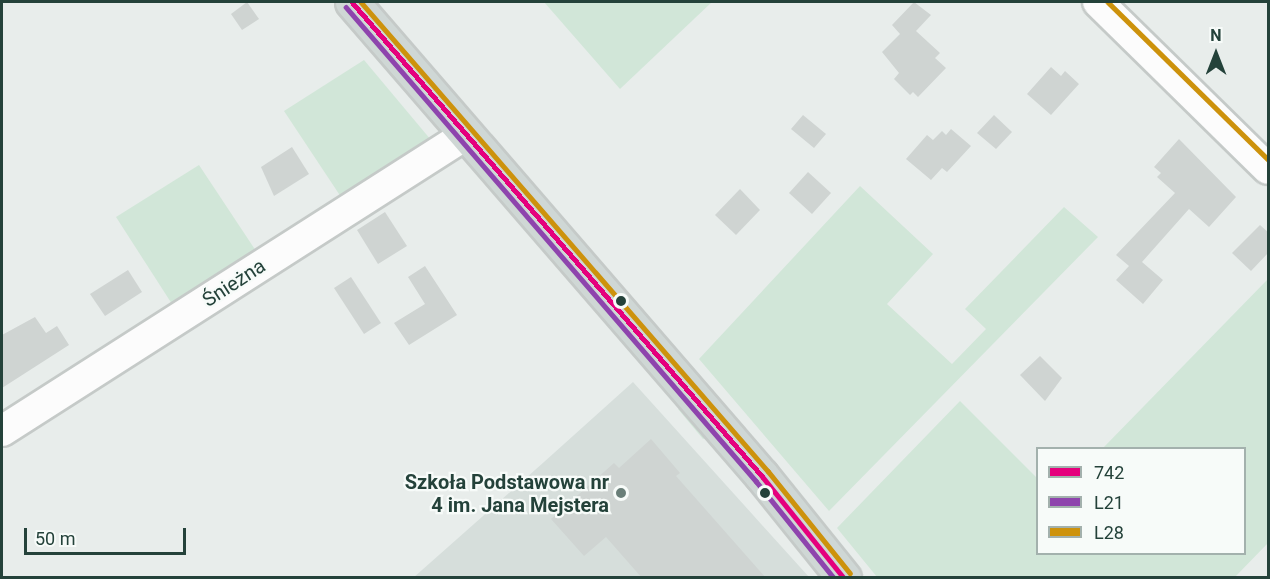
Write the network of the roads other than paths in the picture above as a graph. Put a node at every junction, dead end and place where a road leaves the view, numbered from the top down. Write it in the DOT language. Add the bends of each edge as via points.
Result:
graph roads {
  1 [pos="352,2"];
  2 [pos="1098,2"];
  3 [pos="467,134"];
  4 [pos="1269,168"];
  5 [pos="2,431"];
  6 [pos="844,578"];
  1 -- 3 [label="main road"];
  2 -- 4 [label="street"];
  3 -- 5 [label="street, Śnieżna"];
  3 -- 6 [label="main road" via="762,476"];
}
